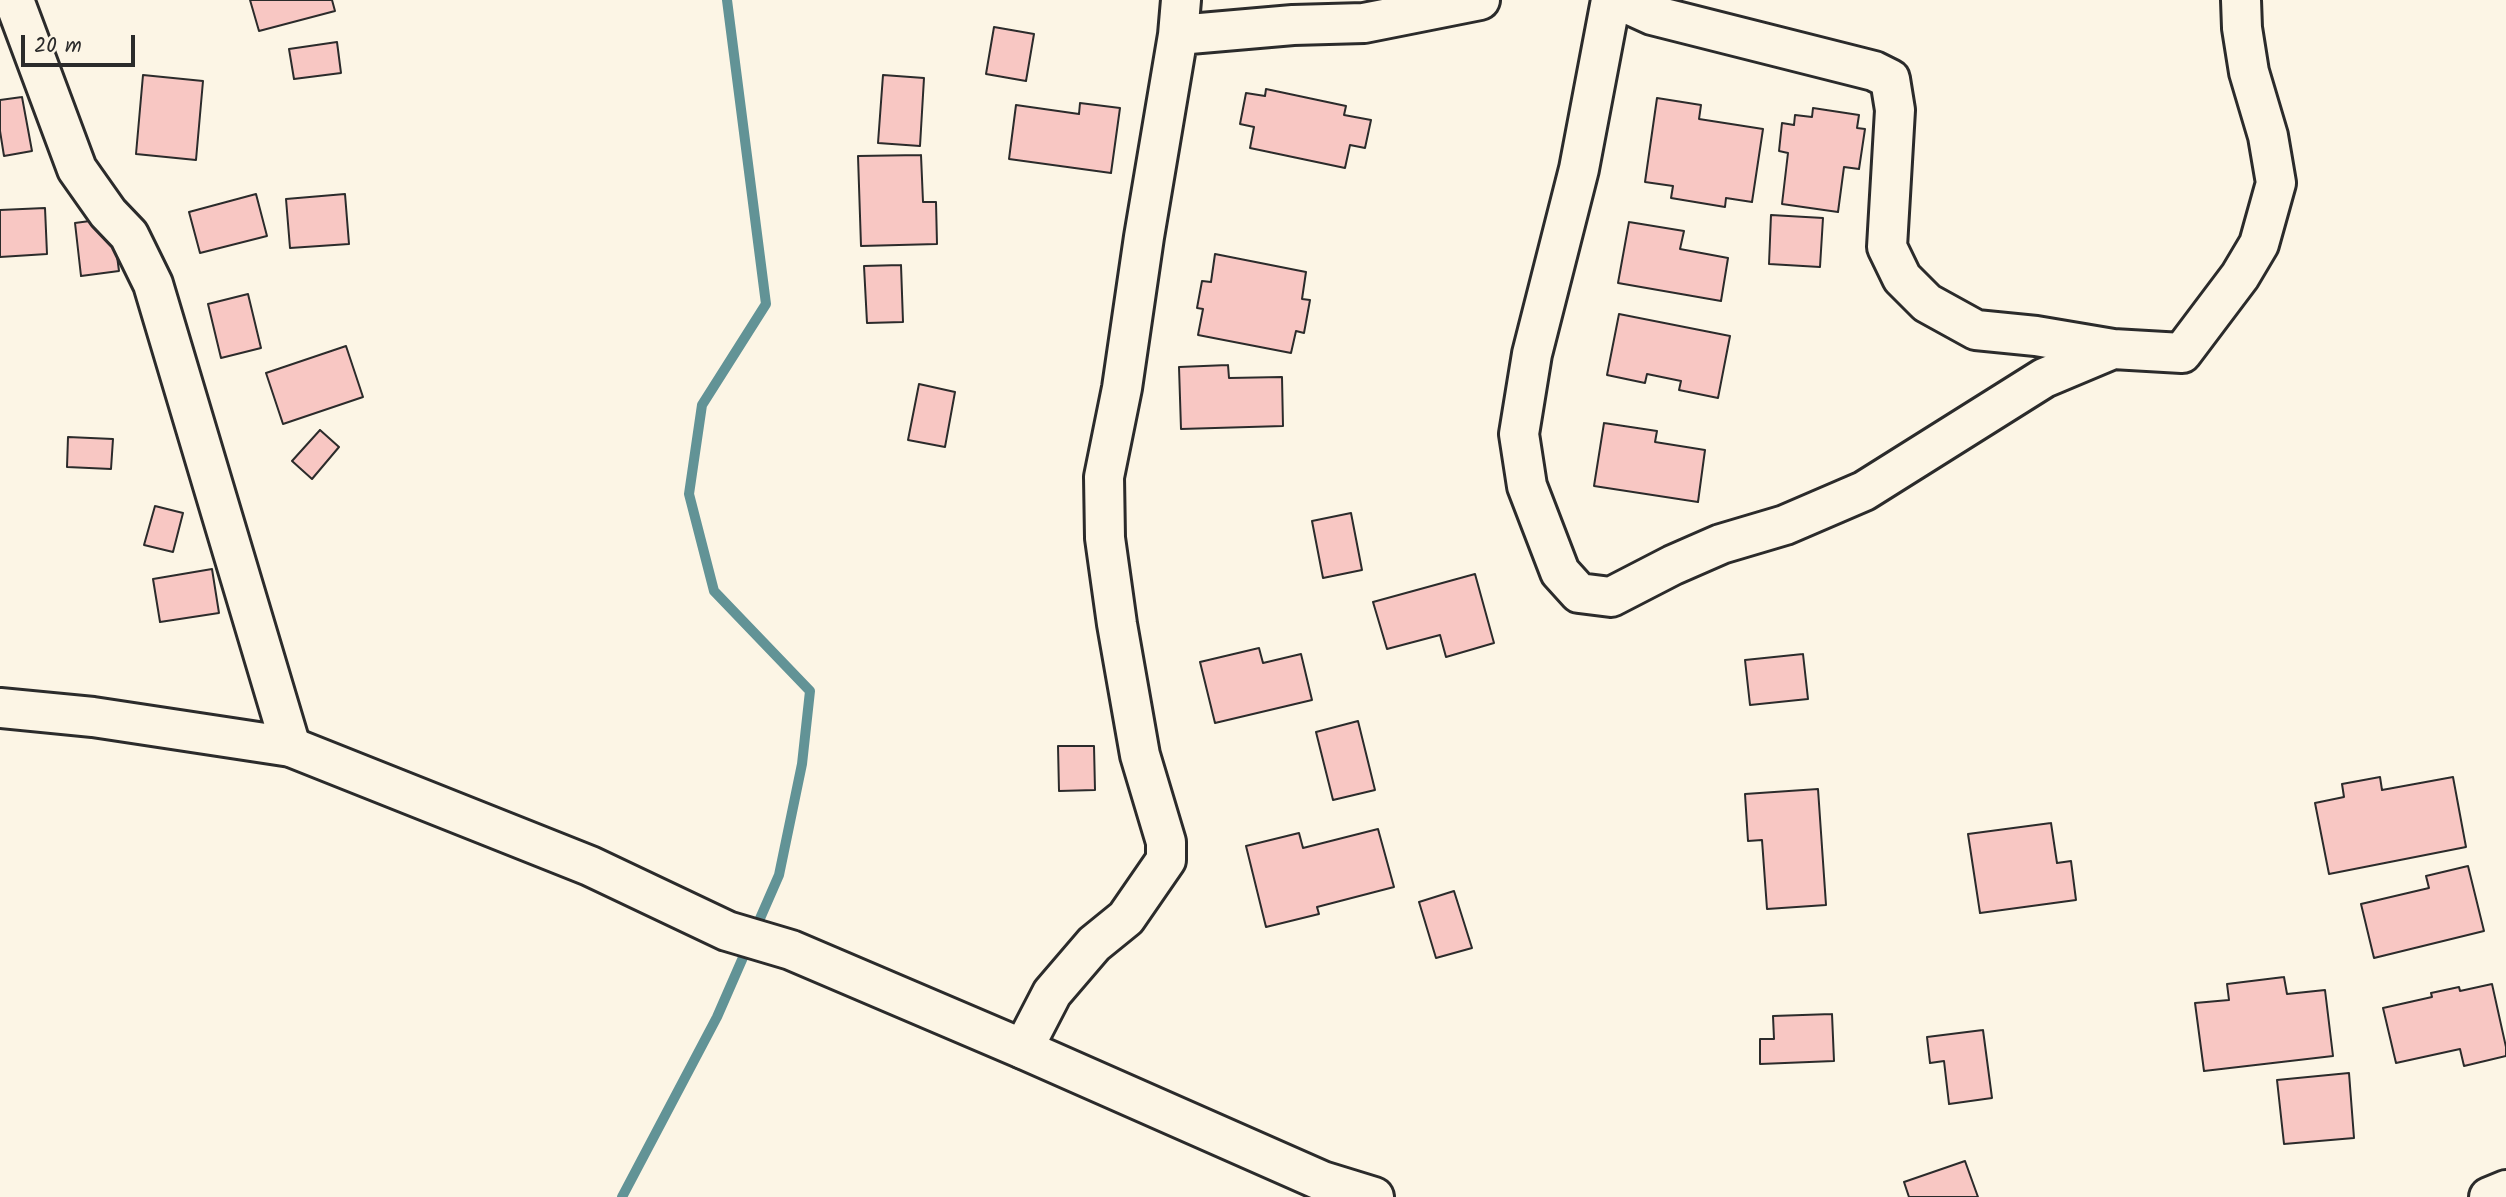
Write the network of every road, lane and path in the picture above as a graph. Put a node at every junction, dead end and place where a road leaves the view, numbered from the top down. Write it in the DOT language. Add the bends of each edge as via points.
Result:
graph roads {
  1 [pos="14,0"];
  2 [pos="1480,0"];
  3 [pos="1611,0"];
  4 [pos="1619,0"];
  5 [pos="2241,0"];
  6 [pos="1180,17"];
  7 [pos="2113,349"];
  8 [pos="0,708"];
  9 [pos="291,747"];
  10 [pos="1023,1049"];
  11 [pos="2506,1190"];
  12 [pos="1374,1197"];
  13 [pos="2489,1197"];
  1 -- 9 [label="street" via="77,169 129,235 153,284"];
  2 -- 6 [label="street" via="1364,23 1293,25"];
  3 -- 7 [label="street" via="1579,169 1532,354 1519,435 1527,486 1560,572 1579,593 1611,597 1721,544 1785,525 1864,491 2045,378"];
  4 -- 7 [label="street" via="1652,15 1874,71 1890,79 1895,110 1887,247 1902,278 1927,303 1976,330"];
  5 -- 7 [label="street" via="2249,72 2276,183 2259,244 2182,353"];
  6 -- 10 [label="street" via="1104,477 1105,538 1117,624 1140,755 1166,842 1166,860 1126,918 1094,944 1052,993"];
  8 -- 9 [label="street"];
  9 -- 10 [label="street" via="590,866 727,931 791,950"];
  10 -- 12 [label="street" via="1322,1181"];
  11 -- 13 [label="street"];
}
